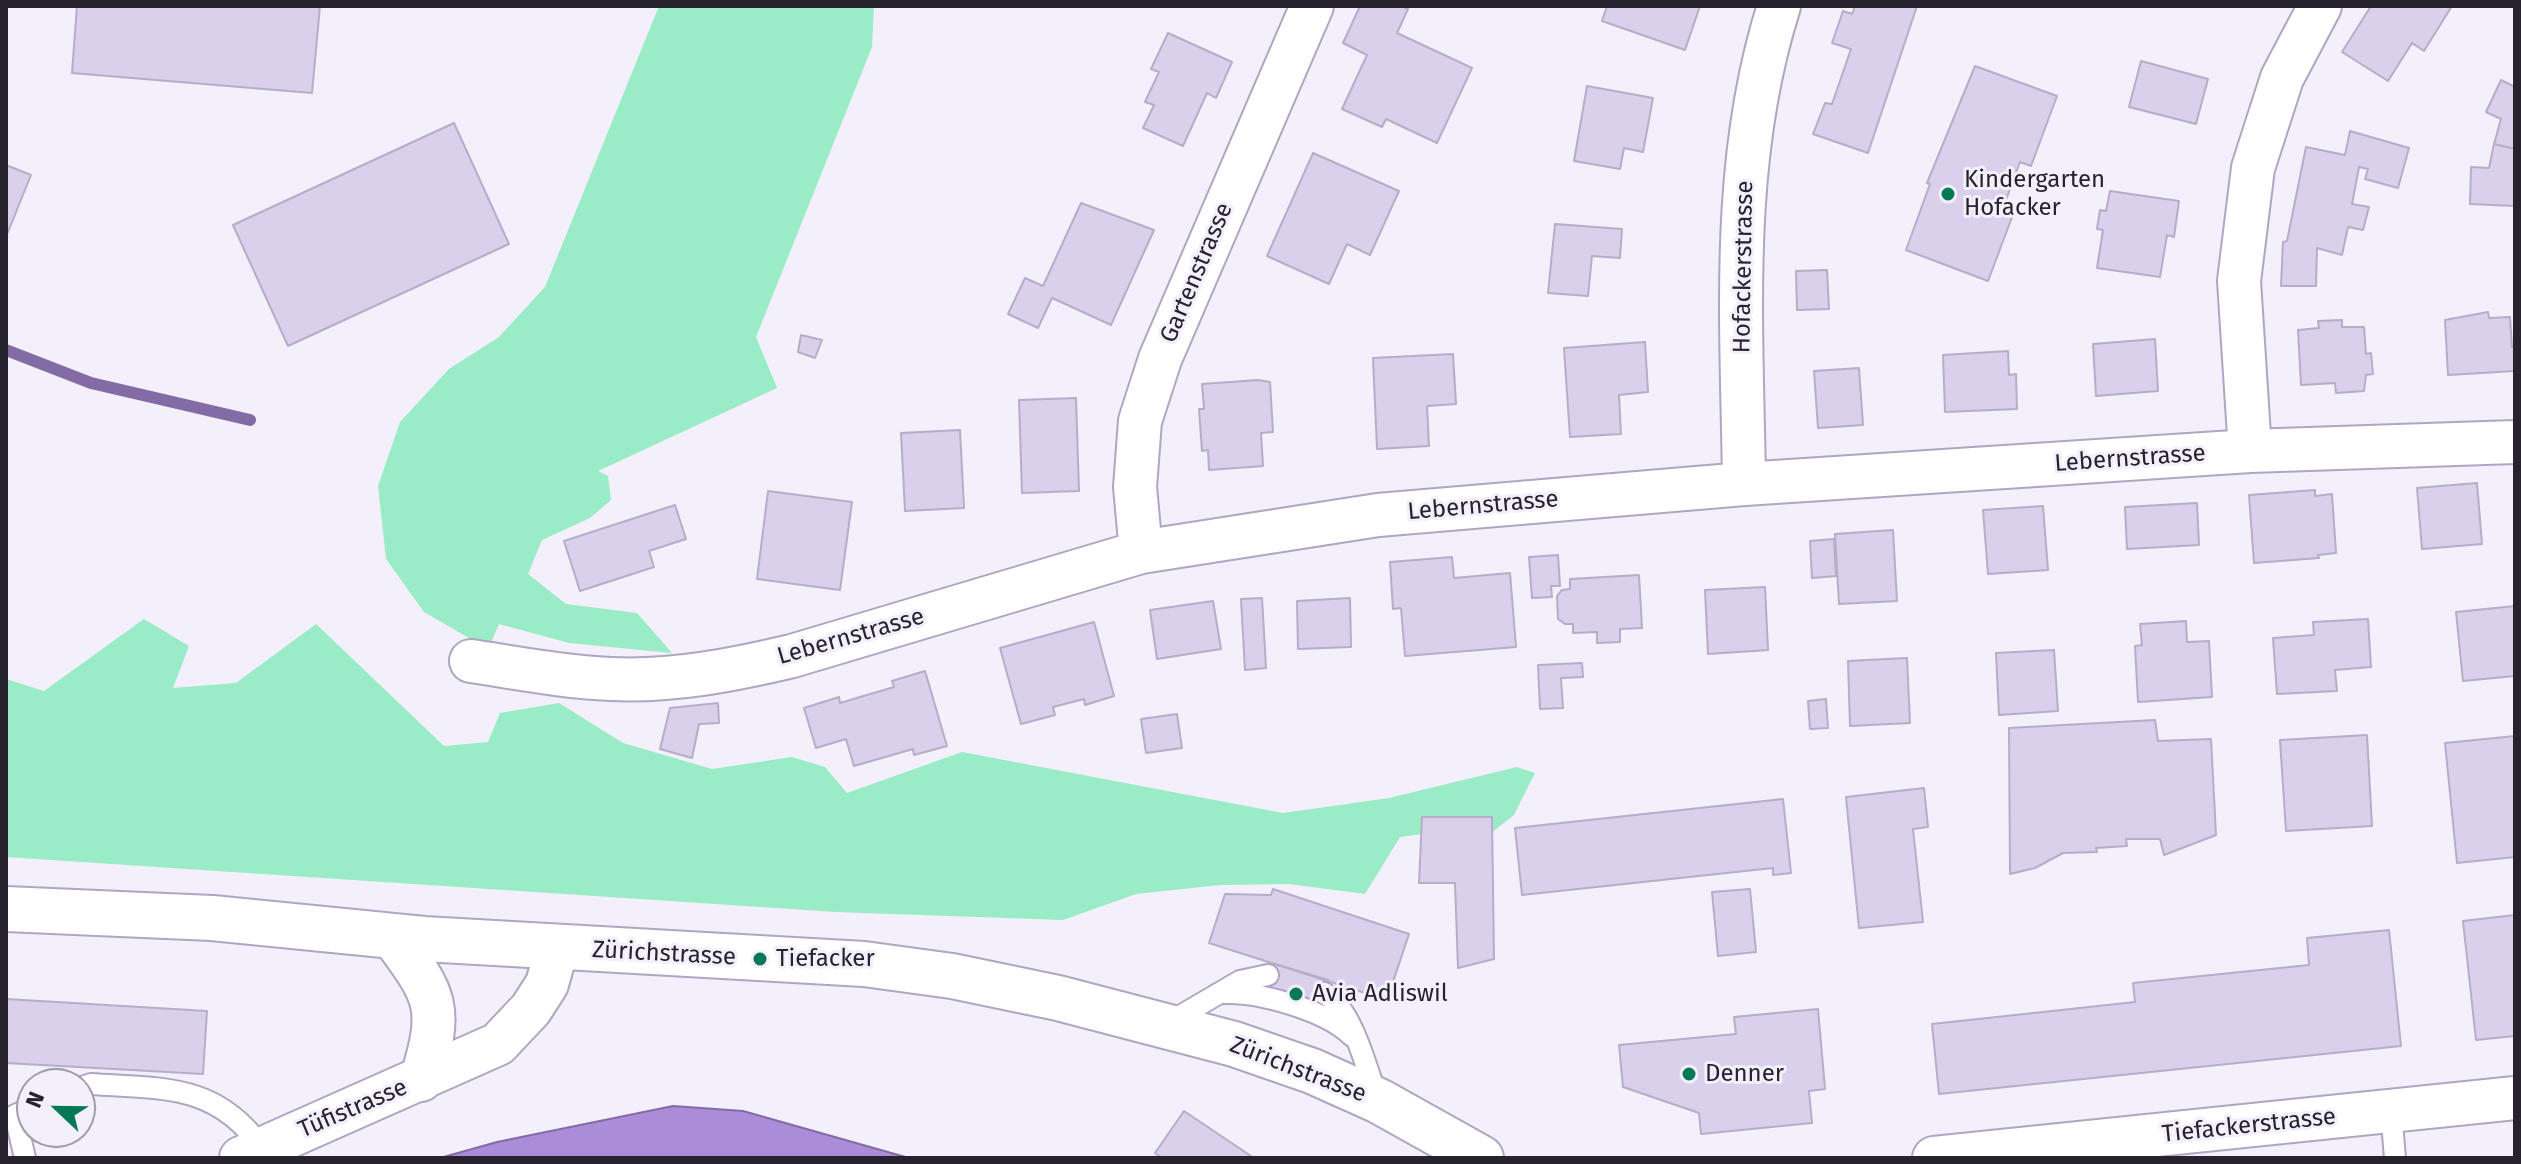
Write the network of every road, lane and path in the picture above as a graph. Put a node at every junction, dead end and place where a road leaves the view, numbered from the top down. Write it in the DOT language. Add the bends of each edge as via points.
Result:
graph roads {
  1 [pos="1312,6"];
  2 [pos="1779,6"];
  3 [pos="2320,6"];
  4 [pos="2515,442"];
  5 [pos="2250,451"];
  6 [pos="1744,484"];
  7 [pos="1141,552"];
  8 [pos="471,661"];
  9 [pos="6,909"];
  10 [pos="392,936"];
  11 [pos="557,948"];
  12 [pos="1268,975"];
  13 [pos="1225,993"];
  14 [pos="1324,993"];
  15 [pos="1166,1024"];
  16 [pos="1352,1036"];
  17 [pos="421,1080"];
  18 [pos="96,1084"];
  19 [pos="2515,1098"];
  20 [pos="1379,1101"];
  21 [pos="2391,1111"];
  22 [pos="252,1153"];
  23 [pos="1947,1157"];
  24 [pos="1481,1158"];
  25 [pos="2395,1158"];
  1 -- 7 [label="street, Gartenstrasse" via="1160,359 1140,421 1135,487"];
  2 -- 6 [label="street, Hofackerstrasse" via="1753,114 1741,209"];
  3 -- 5 [label="street" via="2282,78 2253,168 2239,281"];
  4 -- 5 [label="street, Lebernstrasse"];
  5 -- 6 [label="street, Lebernstrasse"];
  6 -- 7 [label="street, Lebernstrasse" via="1378,515"];
  7 -- 8 [label="street, Lebernstrasse" via="792,656 695,676 610,679"];
  9 -- 10 [label="main road, Zürichstrasse" via="133,913"];
  10 -- 11 [label="main road, Zürichstrasse"];
  10 -- 17 [label="street, Tüfistrasse" via="433,1001 436,1016"];
  11 -- 15 [label="main road, Zürichstrasse" via="864,964 967,979"];
  11 -- 17 [label="street, Tüfistrasse" via="547,984 498,1044"];
  12 -- 13 [label="lane" via="1240,981"];
  13 -- 15 [label="lane"];
  13 -- 16 [label="lane" via="1261,997 1316,1015"];
  14 -- 16 [label="lane" via="1347,1013"];
  15 -- 20 [label="main road, Zürichstrasse" via="1312,1071"];
  16 -- 20 [label="lane"];
  17 -- 22 [label="street, Tüfistrasse"];
  18 -- 22 [label="lane" via="171,1089 212,1101 243,1121"];
  19 -- 21 [label="street, Tiefackerstrasse"];
  20 -- 24 [label="main road, Zürichstrasse"];
  21 -- 23 [label="street, Tiefackerstrasse"];
  21 -- 25 [label="lane"];
}
